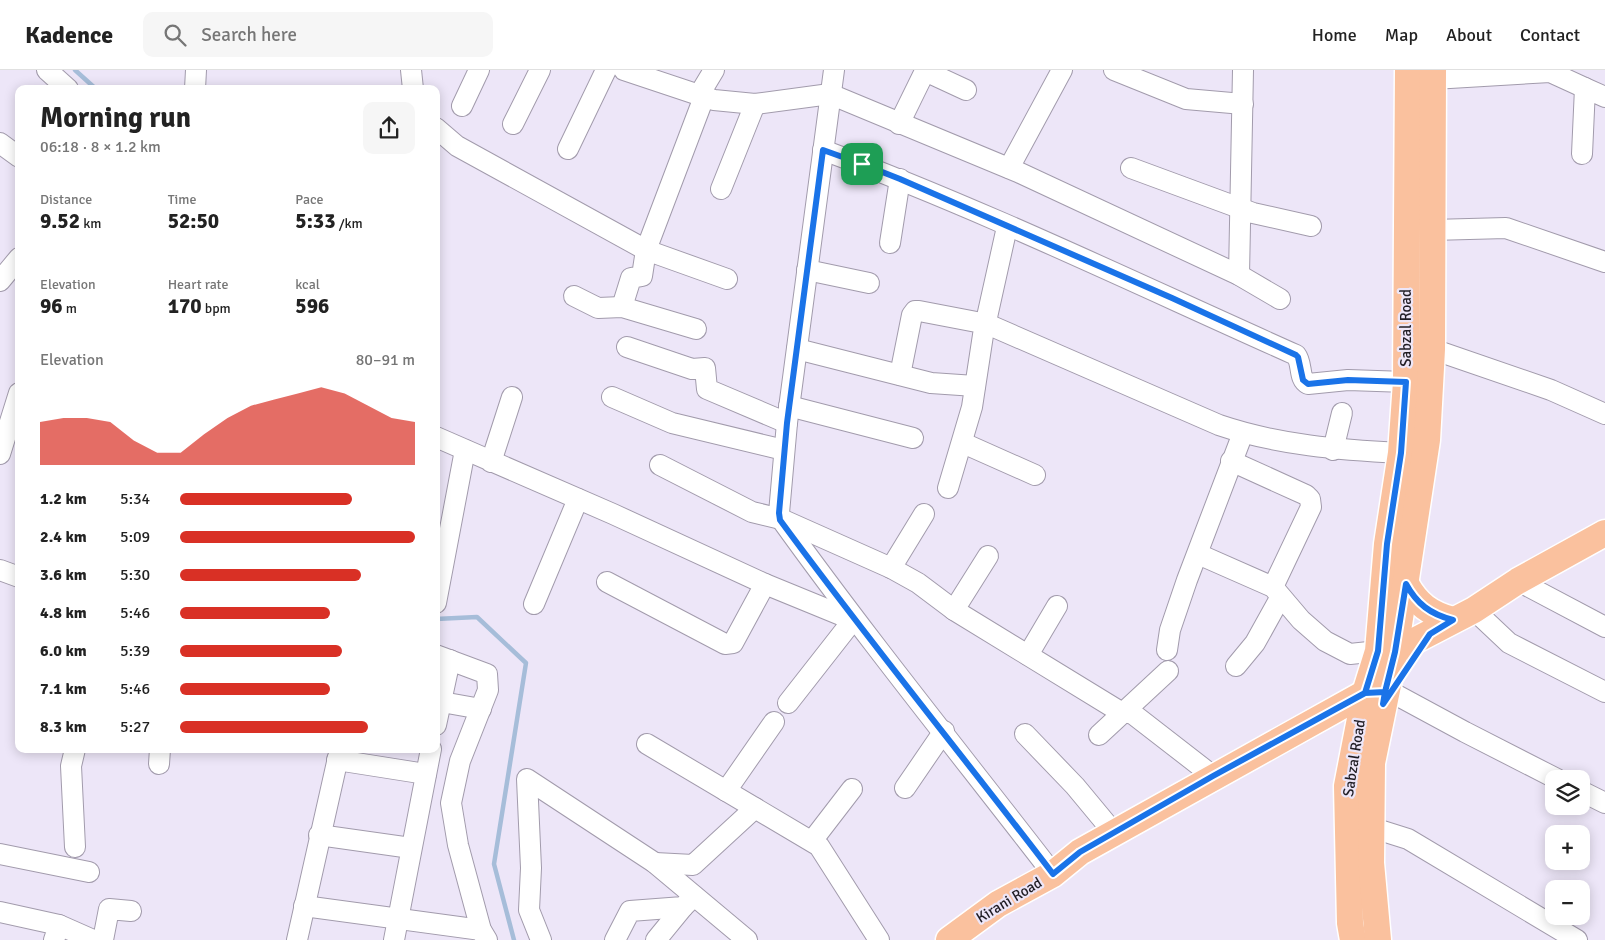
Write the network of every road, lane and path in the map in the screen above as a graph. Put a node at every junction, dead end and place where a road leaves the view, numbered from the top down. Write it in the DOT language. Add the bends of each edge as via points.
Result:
graph roads {
  1 [pos="47,70"];
  2 [pos="196,70"];
  3 [pos="412,70"];
  4 [pos="479,70"];
  5 [pos="540,70"];
  6 [pos="606,70"];
  7 [pos="624,70"];
  8 [pos="714,70"];
  9 [pos="834,70"];
  10 [pos="1062,70"];
  11 [pos="1114,70"];
  12 [pos="1243,70"];
  13 [pos="1408,70"];
  14 [pos="925,71"];
  15 [pos="1433,75"];
  16 [pos="667,76"];
  17 [pos="64,85"];
  18 [pos="195,85"];
  19 [pos="413,85"];
  20 [pos="1585,88"];
  21 [pos="966,90"];
  22 [pos="830,94"];
  23 [pos="702,96"];
  24 [pos="1605,97"];
  25 [pos="754,104"];
  26 [pos="1243,104"];
  27 [pos="462,106"];
  28 [pos="513,124"];
  29 [pos="899,124"];
  30 [pos="440,131"];
  31 [pos="0,143"];
  32 [pos="568,149"];
  33 [pos="823,150"];
  34 [pos="15,154"];
  35 [pos="1582,154"];
  36 [pos="1009,168"];
  37 [pos="1131,168"];
  38 [pos="900,179"];
  39 [pos="721,189"];
  40 [pos="1241,207"];
  41 [pos="1007,226"];
  42 [pos="1311,226"];
  43 [pos="1432,230"];
  44 [pos="890,243"];
  45 [pos="646,250"];
  46 [pos="1605,262"];
  47 [pos="807,270"];
  48 [pos="1239,275"];
  49 [pos="727,279"];
  50 [pos="868,283"];
  51 [pos="574,296"];
  52 [pos="1280,299"];
  53 [pos="622,308"];
  54 [pos="987,324"];
  55 [pos="696,328"];
  56 [pos="627,347"];
  57 [pos="797,349"];
  58 [pos="1432,349"];
  59 [pos="900,375"];
  60 [pos="1406,382"];
  61 [pos="974,386"];
  62 [pos="512,397"];
  63 [pos="612,397"];
  64 [pos="15,406"];
  65 [pos="1342,413"];
  66 [pos="788,414"];
  67 [pos="1605,414"];
  68 [pos="1243,433"];
  69 [pos="913,438"];
  70 [pos="440,439"];
  71 [pos="962,443"];
  72 [pos="465,450"];
  73 [pos="784,450"];
  74 [pos="1333,450"];
  75 [pos="1401,453"];
  76 [pos="0,454"];
  77 [pos="1232,461"];
  78 [pos="492,462"];
  79 [pos="660,465"];
  80 [pos="1035,475"];
  81 [pos="948,488"];
  82 [pos="578,499"];
  83 [pos="924,514"];
  84 [pos="780,520"];
  85 [pos="1605,533"];
  86 [pos="1198,554"];
  87 [pos="988,556"];
  88 [pos="891,568"];
  89 [pos="0,570"];
  90 [pos="15,576"];
  91 [pos="1518,581"];
  92 [pos="607,582"];
  93 [pos="765,584"];
  94 [pos="1406,584"];
  95 [pos="440,586"];
  96 [pos="1277,592"];
  97 [pos="534,604"];
  98 [pos="1057,606"];
  99 [pos="954,610"];
  100 [pos="1464,615"];
  101 [pos="854,620"];
  102 [pos="1605,628"];
  103 [pos="1430,634"];
  104 [pos="1167,650"];
  105 [pos="1386,651"];
  106 [pos="1028,655"];
  107 [pos="443,658"];
  108 [pos="1236,666"];
  109 [pos="1168,671"];
  110 [pos="440,691"];
  111 [pos="1605,692"];
  112 [pos="1381,695"];
  113 [pos="440,702"];
  114 [pos="788,703"];
  115 [pos="480,709"];
  116 [pos="1125,712"];
  117 [pos="774,722"];
  118 [pos="944,731"];
  119 [pos="1026,734"];
  120 [pos="1099,736"];
  121 [pos="647,744"];
  122 [pos="74,753"];
  123 [pos="430,753"];
  124 [pos="338,754"];
  125 [pos="1545,773"];
  126 [pos="426,774"];
  127 [pos="1213,776"];
  128 [pos="905,788"];
  129 [pos="852,789"];
  130 [pos="726,791"];
  131 [pos="1590,796"];
  132 [pos="1605,803"];
  133 [pos="755,808"];
  134 [pos="1370,827"];
  135 [pos="1114,833"];
  136 [pos="319,835"];
  137 [pos="812,841"];
  138 [pos="75,847"];
  139 [pos="411,848"];
  140 [pos="0,854"];
  141 [pos="656,864"];
  142 [pos="89,872"];
  143 [pos="1053,874"];
  144 [pos="689,902"];
  145 [pos="304,906"];
  146 [pos="131,911"];
  147 [pos="0,912"];
  148 [pos="397,919"];
  149 [pos="56,932"];
  150 [pos="484,935"];
  151 [pos="94,940"];
  152 [pos="104,940"];
  153 [pos="297,940"];
  154 [pos="394,940"];
  155 [pos="540,940"];
  156 [pos="615,940"];
  157 [pos="656,940"];
  158 [pos="747,940"];
  159 [pos="880,940"];
  160 [pos="949,940"];
  161 [pos="1353,940"];
  162 [pos="1378,940"];
  163 [pos="1577,940"];
  1 -- 17 [label="street"];
  2 -- 18 [label="street"];
  3 -- 19 [label="street"];
  4 -- 27 [label="street"];
  5 -- 28 [label="street"];
  6 -- 32 [label="street"];
  7 -- 16 [label="street"];
  8 -- 23 [label="street"];
  9 -- 22 [label="street"];
  10 -- 36 [label="street"];
  11 -- 26 [label="street" via="1186,100"];
  12 -- 26 [label="street"];
  13 -- 60 [label="main road, Sabzal Road"];
  14 -- 21 [label="street"];
  14 -- 29 [label="street"];
  15 -- 20 [label="street" via="1550,72"];
  15 -- 43 [label="main road, Sabzal Road"];
  16 -- 23 [label="street"];
  20 -- 24 [label="street"];
  20 -- 35 [label="street"];
  22 -- 25 [label="street"];
  22 -- 29 [label="street"];
  22 -- 33 [label="street"];
  23 -- 25 [label="street"];
  23 -- 45 [label="street"];
  25 -- 39 [label="street"];
  26 -- 40 [label="street"];
  29 -- 36 [label="street"];
  30 -- 45 [label="street" via="457,146"];
  31 -- 34 [label="street"];
  33 -- 38 [label="street"];
  33 -- 47 [label="street"];
  36 -- 48 [label="street"];
  37 -- 40 [label="street"];
  38 -- 41 [label="street"];
  38 -- 44 [label="street"];
  40 -- 42 [label="street" via="1253,213"];
  40 -- 48 [label="street"];
  41 -- 54 [label="street"];
  41 -- 60 [label="street" via="1296,355 1303,380 1308,384 1348,380"];
  43 -- 46 [label="street" via="1506,228"];
  43 -- 58 [label="main road, Sabzal Road"];
  45 -- 49 [label="street"];
  45 -- 53 [label="street" via="642,276 631,278"];
  47 -- 50 [label="street"];
  47 -- 57 [label="street"];
  48 -- 52 [label="street"];
  51 -- 53 [label="street" via="598,308"];
  53 -- 55 [label="street"];
  54 -- 59 [label="street" via="915,312"];
  54 -- 61 [label="street"];
  54 -- 68 [label="street"];
  56 -- 66 [label="street" via="692,369 705,368 707,389"];
  57 -- 59 [label="street"];
  57 -- 66 [label="street"];
  58 -- 67 [label="street" via="1551,390"];
  58 -- 94 [label="main road, Sabzal Road" via="1428,440"];
  59 -- 61 [label="street" via="931,383"];
  60 -- 75 [label="main road, Sabzal Road"];
  61 -- 71 [label="street"];
  62 -- 78 [label="street"];
  63 -- 73 [label="street" via="672,423"];
  64 -- 76 [label="street"];
  65 -- 74 [label="street"];
  66 -- 69 [label="street"];
  66 -- 73 [label="street"];
  68 -- 74 [label="street"];
  68 -- 77 [label="street"];
  70 -- 72 [label="street"];
  71 -- 80 [label="street"];
  71 -- 81 [label="street"];
  72 -- 78 [label="street"];
  72 -- 95 [label="street"];
  73 -- 84 [label="street"];
  74 -- 75 [label="street"];
  75 -- 105 [label="main road, Sabzal Road" via="1387,544"];
  77 -- 86 [label="street"];
  77 -- 96 [label="street" via="1310,499 1311,507"];
  78 -- 82 [label="street"];
  79 -- 84 [label="street" via="752,512"];
  82 -- 93 [label="street"];
  82 -- 97 [label="street"];
  83 -- 88 [label="street"];
  84 -- 88 [label="street"];
  84 -- 101 [label="street"];
  85 -- 91 [label="main road"];
  86 -- 96 [label="street"];
  86 -- 104 [label="street" via="1170,630"];
  87 -- 99 [label="street"];
  88 -- 99 [label="street"];
  89 -- 90 [label="street"];
  91 -- 100 [label="main road"];
  91 -- 102 [label="street"];
  92 -- 93 [label="street" via="725,644 733,642"];
  93 -- 101 [label="street"];
  94 -- 100 [label="main road" via="1416,601 1436,616"];
  94 -- 105 [label="main road, Sabzal Road"];
  96 -- 105 [label="street" via="1325,641 1350,654"];
  96 -- 108 [label="street" via="1255,643"];
  98 -- 106 [label="street"];
  99 -- 106 [label="street"];
  100 -- 103 [label="main road"];
  100 -- 111 [label="street" via="1509,644"];
  101 -- 114 [label="street"];
  101 -- 118 [label="street"];
  103 -- 105 [label="main road"];
  103 -- 112 [label="main road"];
  105 -- 112 [label="main road, Sabzal Road"];
  106 -- 116 [label="street"];
  107 -- 110 [label="street"];
  107 -- 115 [label="street" via="487,674 488,690"];
  109 -- 116 [label="street"];
  112 -- 125 [label="street" via="1457,728"];
  112 -- 127 [label="main road, Kirani Road"];
  112 -- 134 [label="main road, Sabzal Road" via="1372,763"];
  112 -- 161 [label="main road, Sabzal Road" via="1348,786"];
  113 -- 115 [label="street"];
  115 -- 150 [label="street" via="460,761 451,803 458,845"];
  116 -- 120 [label="street"];
  116 -- 127 [label="street"];
  117 -- 130 [label="street"];
  118 -- 128 [label="street"];
  118 -- 143 [label="street"];
  119 -- 135 [label="street"];
  121 -- 130 [label="street"];
  122 -- 138 [label="street" via="71,766"];
  123 -- 126 [label="street"];
  124 -- 126 [label="street"];
  124 -- 136 [label="street"];
  126 -- 139 [label="street"];
  127 -- 135 [label="main road, Kirani Road"];
  129 -- 137 [label="street"];
  130 -- 133 [label="street"];
  131 -- 132 [label="street"];
  133 -- 137 [label="street"];
  133 -- 141 [label="street" via="693,865"];
  134 -- 162 [label="main road, Sabzal Road"];
  134 -- 163 [label="street" via="1408,839"];
  135 -- 143 [label="main road, Kirani Road" via="1080,852"];
  136 -- 139 [label="street"];
  136 -- 145 [label="street"];
  137 -- 159 [label="street" via="819,846"];
  139 -- 148 [label="street"];
  140 -- 142 [label="street"];
  141 -- 144 [label="street"];
  141 -- 155 [label="street" via="527,779 531,868 529,910"];
  143 -- 160 [label="main road, Kirani Road" via="998,904"];
  144 -- 156 [label="street" via="630,911"];
  144 -- 157 [label="street"];
  144 -- 158 [label="street"];
  145 -- 148 [label="street"];
  145 -- 153 [label="street"];
  146 -- 152 [label="street" via="109,909"];
  147 -- 149 [label="street"];
  148 -- 150 [label="street"];
  148 -- 154 [label="street"];
  149 -- 151 [label="street"];
}
